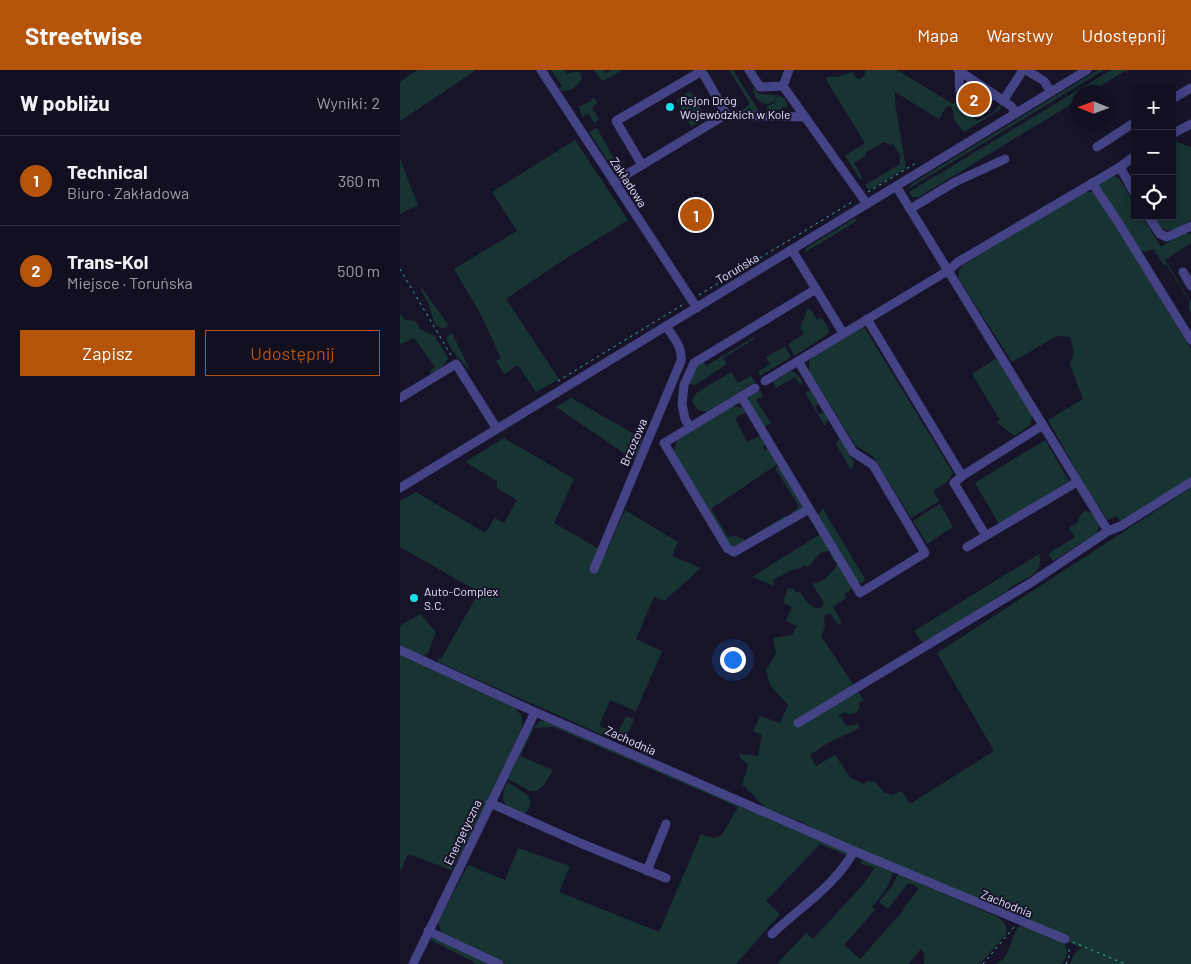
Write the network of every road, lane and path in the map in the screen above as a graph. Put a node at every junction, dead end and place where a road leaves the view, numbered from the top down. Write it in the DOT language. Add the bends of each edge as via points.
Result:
graph roads {
  1 [pos="540,70"];
  2 [pos="749,70"];
  3 [pos="789,70"];
  4 [pos="959,70"];
  5 [pos="1025,70"];
  6 [pos="1087,70"];
  7 [pos="783,86"];
  8 [pos="1191,88"];
  9 [pos="1051,92"];
  10 [pos="992,93"];
  11 [pos="1176,97"];
  12 [pos="1003,101"];
  13 [pos="1016,113"];
  14 [pos="725,115"];
  15 [pos="805,117"];
  16 [pos="1191,124"];
  17 [pos="1131,125"];
  18 [pos="1176,132"];
  19 [pos="1096,147"];
  20 [pos="1005,159"];
  21 [pos="1131,159"];
  22 [pos="642,165"];
  23 [pos="1120,167"];
  24 [pos="614,182"];
  25 [pos="1092,184"];
  26 [pos="896,186"];
  27 [pos="1131,187"];
  28 [pos="857,199"];
  29 [pos="867,204"];
  30 [pos="910,209"];
  31 [pos="1151,220"];
  32 [pos="1191,226"];
  33 [pos="792,250"];
  34 [pos="400,270"];
  35 [pos="949,270"];
  36 [pos="1183,272"];
  37 [pos="1191,286"];
  38 [pos="816,289"];
  39 [pos="697,296"];
  40 [pos="687,303"];
  41 [pos="697,308"];
  42 [pos="867,319"];
  43 [pos="666,326"];
  44 [pos="843,333"];
  45 [pos="1191,340"];
  46 [pos="798,361"];
  47 [pos="456,364"];
  48 [pos="558,381"];
  49 [pos="765,381"];
  50 [pos="755,388"];
  51 [pos="741,396"];
  52 [pos="400,398"];
  53 [pos="1043,425"];
  54 [pos="690,427"];
  55 [pos="497,429"];
  56 [pos="962,476"];
  57 [pos="1077,482"];
  58 [pos="1191,482"];
  59 [pos="400,488"];
  60 [pos="809,509"];
  61 [pos="983,531"];
  62 [pos="1108,531"];
  63 [pos="968,546"];
  64 [pos="594,569"];
  65 [pos="400,650"];
  66 [pos="535,712"];
  67 [pos="798,723"];
  68 [pos="490,803"];
  69 [pos="666,824"];
  70 [pos="854,851"];
  71 [pos="647,871"];
  72 [pos="666,878"];
  73 [pos="1019,921"];
  74 [pos="428,931"];
  75 [pos="772,934"];
  76 [pos="1065,940"];
  77 [pos="413,964"];
  78 [pos="499,964"];
  79 [pos="983,964"];
  80 [pos="1066,964"];
  81 [pos="1125,964"];
  1 -- 24 [label="street, Zakładowa"];
  2 -- 7 [label="street" via="760,87"];
  3 -- 7 [label="street"];
  4 -- 10 [label="street"];
  4 -- 10 [label="street" via="960,95 966,105 972,109 984,105"];
  5 -- 9 [label="street" via="1044,81"];
  5 -- 12 [label="street"];
  6 -- 9 [label="street, Toruńska"];
  7 -- 15 [label="street"];
  8 -- 11 [label="street"];
  9 -- 13 [label="street, Toruńska"];
  10 -- 12 [label="street"];
  12 -- 13 [label="street"];
  13 -- 26 [label="street, Toruńska"];
  14 -- 15 [label="street"];
  14 -- 22 [label="street"];
  14 -- 22 [label="street" via="700,72 616,121"];
  15 -- 29 [label="street"];
  16 -- 18 [label="street"];
  17 -- 19 [label="street"];
  20 -- 30 [label="street" via="955,182"];
  21 -- 23 [label="street"];
  22 -- 24 [label="street"];
  23 -- 25 [label="street"];
  23 -- 27 [label="street"];
  24 -- 41 [label="street, Zakładowa"];
  25 -- 35 [label="street"];
  25 -- 45 [label="street"];
  26 -- 29 [label="street, Toruńska"];
  26 -- 30 [label="street"];
  28 -- 39 [label="path"];
  29 -- 33 [label="street, Toruńska"];
  30 -- 35 [label="street"];
  31 -- 32 [label="street" via="1160,234 1167,237"];
  33 -- 38 [label="street"];
  33 -- 41 [label="street, Toruńska"];
  34 -- 47 [label="path"];
  35 -- 42 [label="street"];
  35 -- 53 [label="street"];
  36 -- 37 [label="street"];
  38 -- 44 [label="street"];
  38 -- 54 [label="street" via="694,362 684,385 682,404"];
  40 -- 48 [label="path"];
  41 -- 43 [label="street, Toruńska"];
  42 -- 44 [label="street"];
  42 -- 56 [label="street"];
  43 -- 55 [label="street, Toruńska"];
  43 -- 64 [label="street, Brzozowa" via="680,347 681,361"];
  44 -- 46 [label="street"];
  46 -- 49 [label="street"];
  46 -- 60 [label="street" via="853,452 873,465 925,553 860,593"];
  47 -- 52 [label="street"];
  47 -- 55 [label="street"];
  50 -- 51 [label="street"];
  51 -- 54 [label="street"];
  51 -- 60 [label="street"];
  53 -- 56 [label="street"];
  53 -- 57 [label="street"];
  54 -- 60 [label="street" via="664,443 727,548 734,552"];
  55 -- 59 [label="street, Toruńska"];
  56 -- 61 [label="street" via="954,483"];
  57 -- 62 [label="street"];
  57 -- 63 [label="street"];
  58 -- 62 [label="street"];
  62 -- 67 [label="street" via="1032,582"];
  65 -- 66 [label="street, Zachodnia"];
  66 -- 68 [label="street, Energetyczna"];
  66 -- 70 [label="street, Zachodnia"];
  68 -- 71 [label="street"];
  68 -- 74 [label="street, Energetyczna"];
  69 -- 71 [label="street"];
  70 -- 73 [label="street, Zachodnia"];
  70 -- 75 [label="street" via="836,876"];
  71 -- 72 [label="street"];
  73 -- 76 [label="street, Zachodnia"];
  73 -- 79 [label="path"];
  74 -- 77 [label="street, Energetyczna"];
  74 -- 78 [label="street"];
  76 -- 80 [label="path" via="1070,954"];
  76 -- 81 [label="path"];
}
